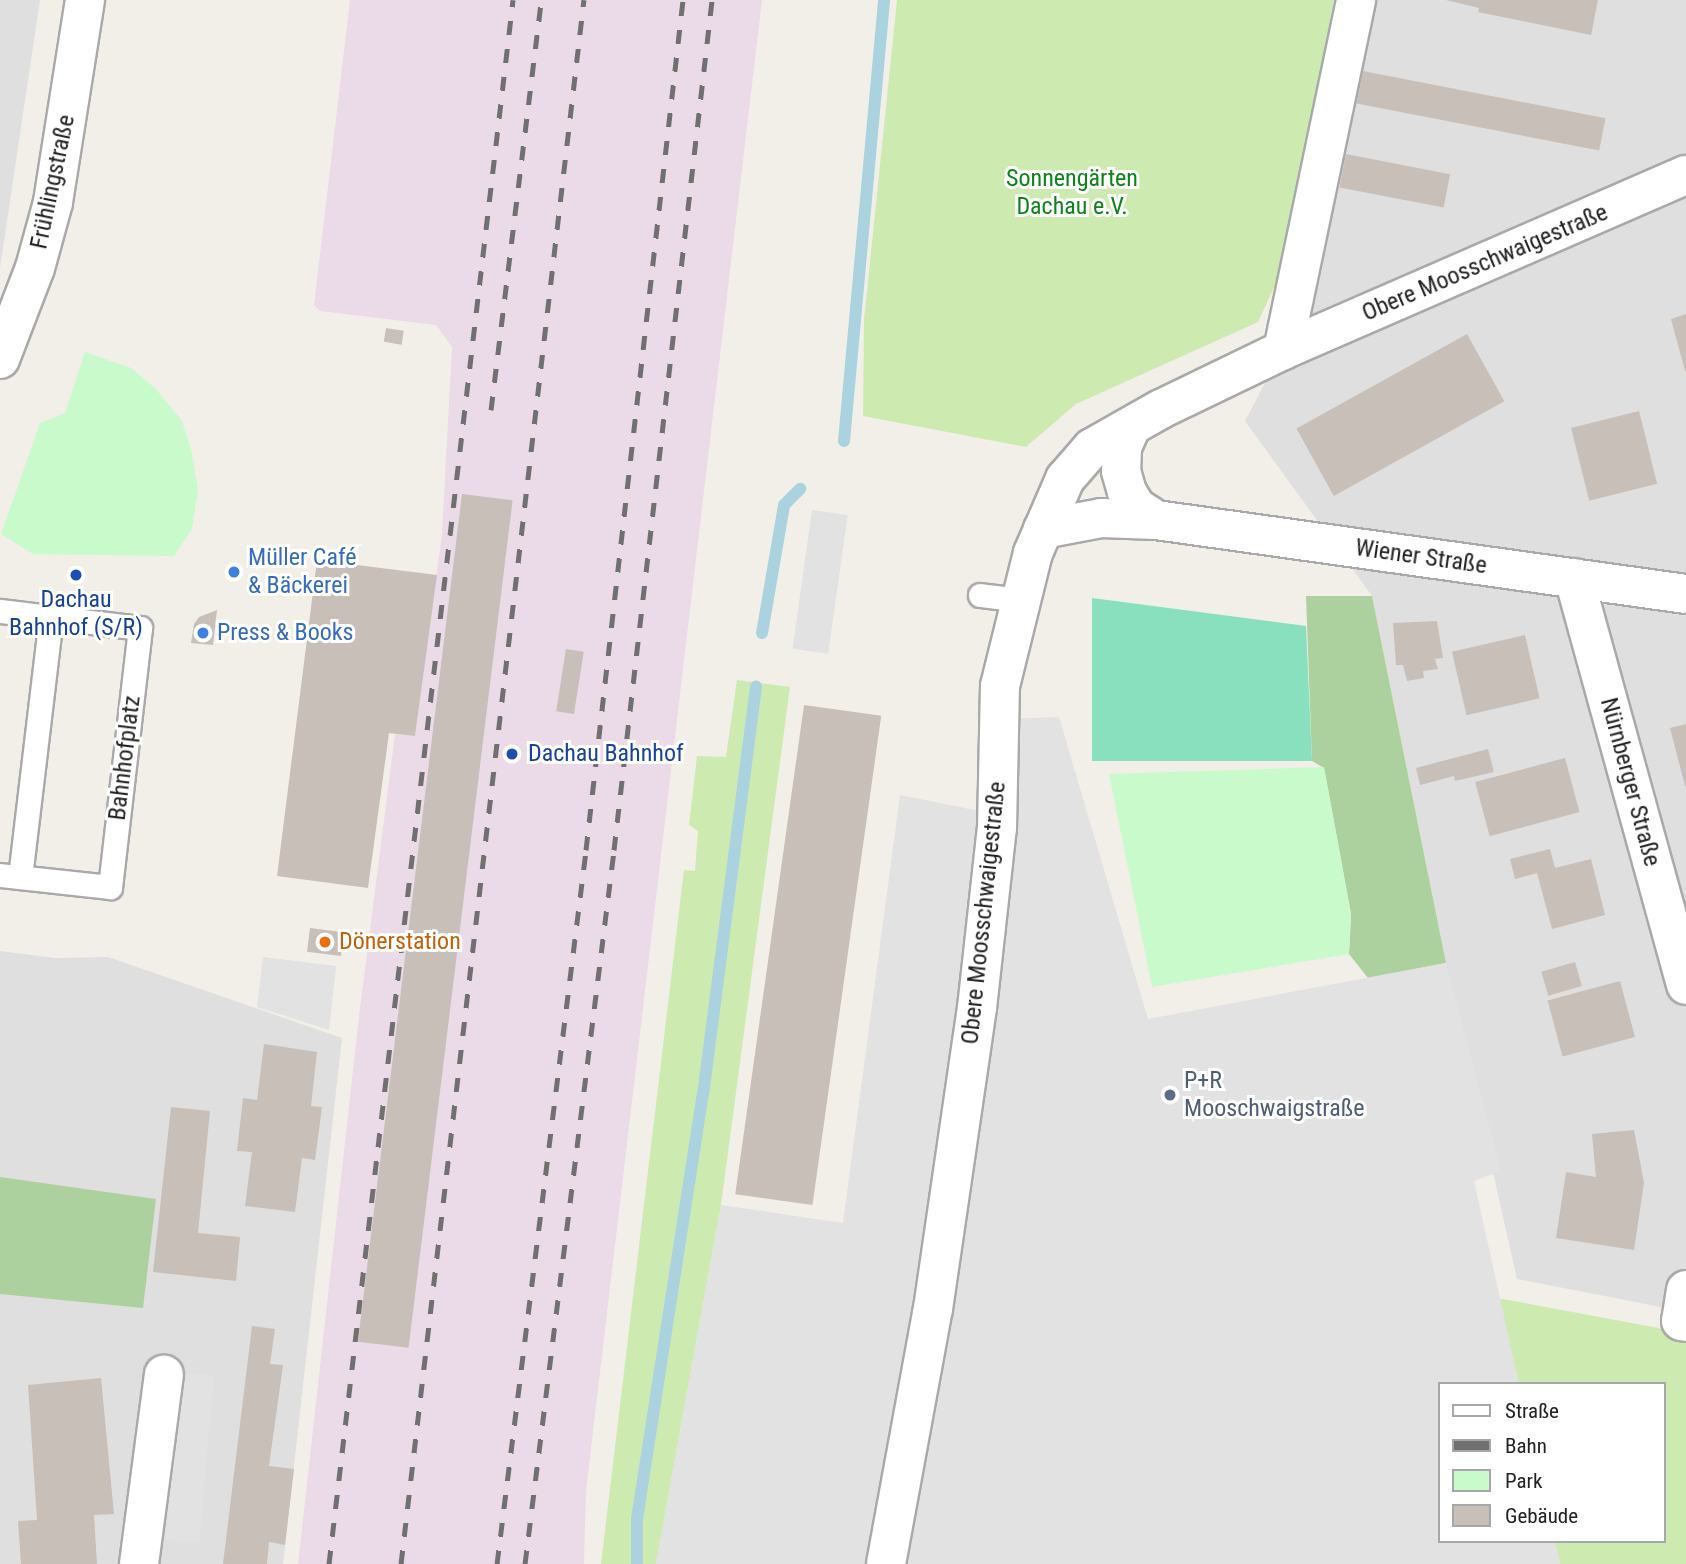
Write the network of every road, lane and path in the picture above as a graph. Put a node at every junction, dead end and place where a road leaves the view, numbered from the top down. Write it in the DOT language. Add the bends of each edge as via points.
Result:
graph roads {
  1 [pos="85,0"];
  2 [pos="1356,0"];
  3 [pos="1686,175"];
  4 [pos="4,340"];
  5 [pos="1283,350"];
  6 [pos="1131,427"];
  7 [pos="1156,520"];
  8 [pos="1043,528"];
  9 [pos="1574,578"];
  10 [pos="1686,594"];
  11 [pos="981,595"];
  12 [pos="1021,600"];
  13 [pos="0,611"];
  14 [pos="51,617"];
  15 [pos="10,876"];
  16 [pos="1686,985"];
  17 [pos="1686,1290"];
  18 [pos="1686,1322"];
  19 [pos="164,1375"];
  20 [pos="139,1564"];
  21 [pos="886,1564"];
  1 -- 4 [label="street, Frühlingstraße" via="53,202 34,268"];
  2 -- 5 [label="street"];
  3 -- 5 [label="street, Obere Moosschwaigestraße"];
  5 -- 6 [label="street, Obere Moosschwaigestraße"];
  6 -- 7 [label="street" via="1122,447 1121,471 1136,507"];
  6 -- 8 [label="street, Obere Moosschwaigestraße" via="1092,448 1065,479"];
  7 -- 8 [label="street, Wiener Straße" via="1101,518"];
  7 -- 9 [label="street, Wiener Straße"];
  8 -- 12 [label="street, Obere Moosschwaigestraße"];
  9 -- 10 [label="street, Wiener Straße"];
  9 -- 16 [label="street, Nürnberger Straße"];
  11 -- 12 [label="lane"];
  12 -- 21 [label="street, Obere Moosschwaigestraße" via="1000,686 998,828 977,1008 933,1309"];
  13 -- 14 [label="lane, Bahnhofplatz"];
  14 -- 15 [label="lane, Bahnhofplatz"];
  14 -- 15 [label="lane, Bahnhofplatz" via="140,628 110,887"];
  17 -- 18 [label="street" via="1681,1321"];
  19 -- 20 [label="street"];
}
